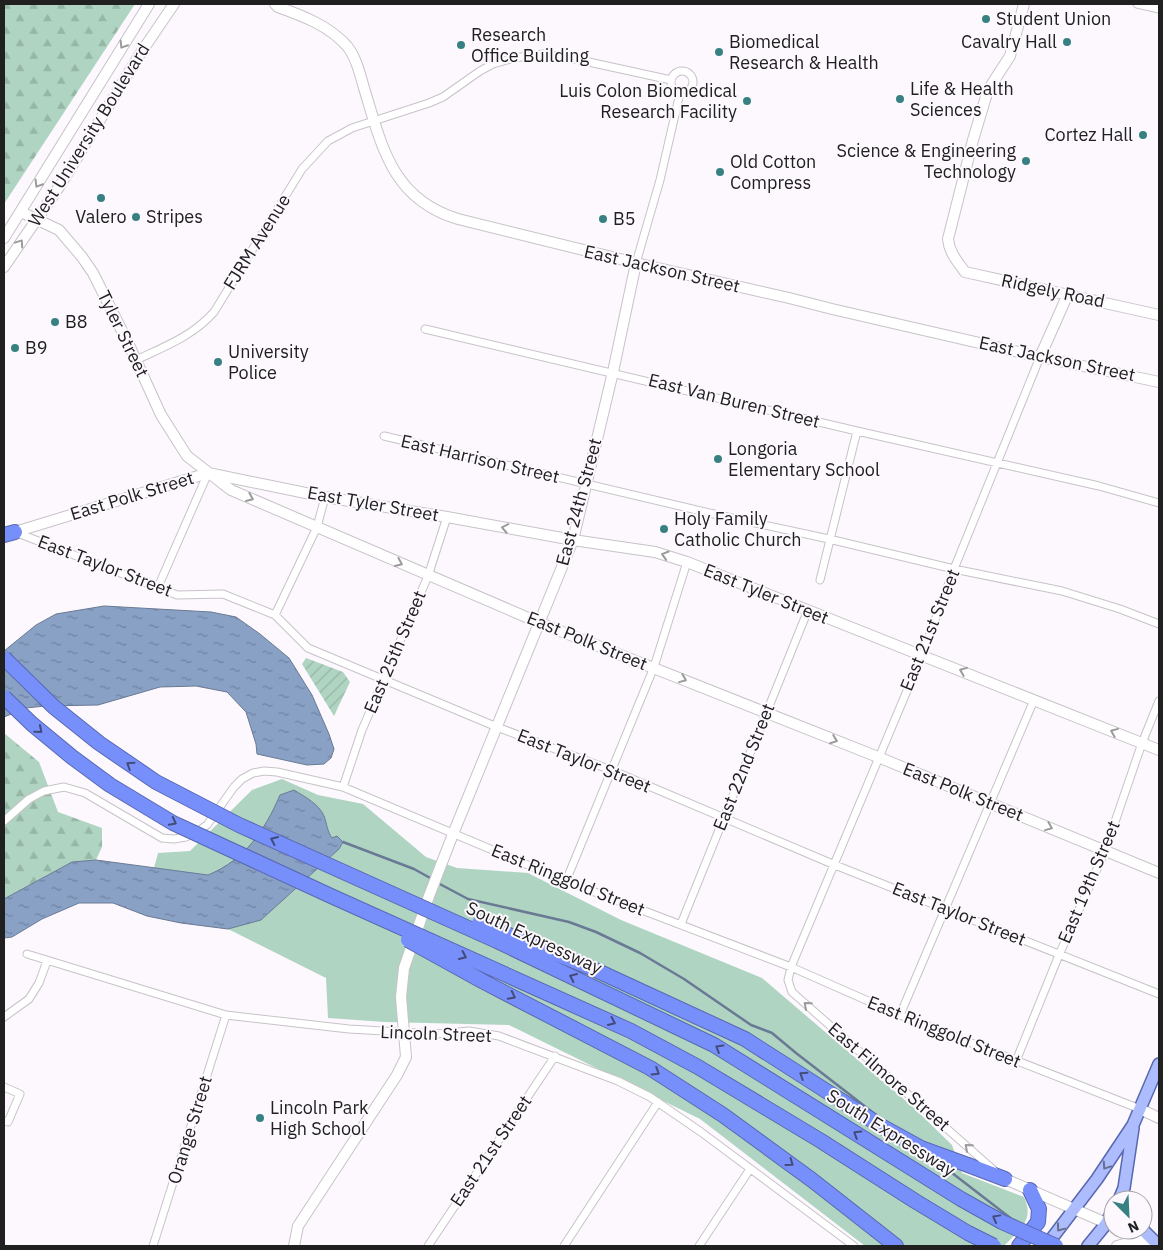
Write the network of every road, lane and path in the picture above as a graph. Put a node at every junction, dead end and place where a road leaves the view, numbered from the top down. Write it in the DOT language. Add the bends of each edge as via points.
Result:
graph roads {
  1 [pos="148,4"];
  2 [pos="174,4"];
  3 [pos="275,4"];
  4 [pos="1024,4"];
  5 [pos="1137,4"];
  6 [pos="1159,9"];
  7 [pos="671,80"];
  8 [pos="680,93"];
  9 [pos="374,122"];
  10 [pos="21,212"];
  11 [pos="36,220"];
  12 [pos="4,238"];
  13 [pos="636,263"];
  14 [pos="4,267"];
  15 [pos="1068,294"];
  16 [pos="1159,315"];
  17 [pos="425,329"];
  18 [pos="1040,357"];
  19 [pos="136,360"];
  20 [pos="614,372"];
  21 [pos="1159,382"];
  22 [pos="856,431"];
  23 [pos="384,436"];
  24 [pos="998,463"];
  25 [pos="208,473"];
  26 [pos="585,484"];
  27 [pos="326,497"];
  28 [pos="1159,502"];
  29 [pos="447,517"];
  30 [pos="317,527"];
  31 [pos="10,534"];
  32 [pos="829,539"];
  33 [pos="573,540"];
  34 [pos="687,562"];
  35 [pos="954,569"];
  36 [pos="428,576"];
  37 [pos="820,580"];
  38 [pos="158,587"];
  39 [pos="808,610"];
  40 [pos="276,615"];
  41 [pos="540,623"];
  42 [pos="1159,624"];
  43 [pos="922,654"];
  44 [pos="4,658"];
  45 [pos="654,668"];
  46 [pos="384,680"];
  47 [pos="4,697"];
  48 [pos="1034,700"];
  49 [pos="1159,701"];
  50 [pos="766,714"];
  51 [pos="497,727"];
  52 [pos="1142,743"];
  53 [pos="1159,750"];
  54 [pos="878,758"];
  55 [pos="611,770"];
  56 [pos="343,787"];
  57 [pos="990,804"];
  58 [pos="724,819"];
  59 [pos="4,821"];
  60 [pos="453,834"];
  61 [pos="1105,851"];
  62 [pos="318,860"];
  63 [pos="835,865"];
  64 [pos="1159,873"];
  65 [pos="566,881"];
  66 [pos="331,896"];
  67 [pos="946,909"];
  68 [pos="681,924"];
  69 [pos="27,954"];
  70 [pos="1059,955"];
  71 [pos="48,961"];
  72 [pos="791,967"];
  73 [pos="1159,994"];
  74 [pos="226,1015"];
  75 [pos="900,1015"];
  76 [pos="4,1017"];
  77 [pos="404,1033"];
  78 [pos="555,1056"];
  79 [pos="1016,1061"];
  80 [pos="1159,1064"];
  81 [pos="4,1087"];
  82 [pos="658,1102"];
  83 [pos="1140,1109"];
  84 [pos="1159,1118"];
  85 [pos="4,1121"];
  86 [pos="1133,1125"];
  87 [pos="750,1169"];
  88 [pos="1005,1179"];
  89 [pos="1124,1188"];
  90 [pos="1030,1190"];
  91 [pos="1074,1209"];
  92 [pos="1103,1222"];
  93 [pos="1103,1231"];
  94 [pos="295,1242"];
  95 [pos="1157,1243"];
  96 [pos="153,1246"];
  97 [pos="428,1246"];
  98 [pos="564,1246"];
  99 [pos="699,1246"];
  100 [pos="854,1246"];
  101 [pos="896,1246"];
  102 [pos="994,1246"];
  103 [pos="1019,1246"];
  104 [pos="1046,1246"];
  105 [pos="1056,1246"];
  106 [pos="1088,1246"];
  107 [pos="1117,1246"];
  1 -- 10 [label="street, West University Boulevard, one-way"];
  2 -- 11 [label="street, West University Boulevard"];
  3 -- 9 [label="street, East Jackson Street" via="318,22 347,46 358,68"];
  4 -- 15 [label="street, Ridgely Road" via="1010,56 988,90 948,239 954,257 965,272"];
  5 -- 6 [label="street"];
  7 -- 8 [label="street" via="673,88"];
  7 -- 8 [label="street" via="680,71 692,77 690,90"];
  7 -- 9 [label="street, FJRM Avenue" via="559,56 543,54 514,58 480,71 443,97"];
  8 -- 13 [label="street, East 24th Street"];
  9 -- 13 [label="street, East Jackson Street" via="396,174 431,209 458,219"];
  9 -- 19 [label="street, FJRM Avenue" via="352,128 328,141 302,169 206,321 181,339"];
  10 -- 11 [label="street, Tyler Street"];
  10 -- 12 [label="street, West University Boulevard"];
  14 -- 11 [label="street, West University Boulevard, one-way"];
  11 -- 19 [label="street, Tyler Street" via="59,230 82,257"];
  13 -- 18 [label="street, East Jackson Street"];
  13 -- 20 [label="street, East 24th Street"];
  15 -- 16 [label="street, Ridgely Road"];
  15 -- 18 [label="street, East 21st Street"];
  17 -- 20 [label="street, East Van Buren Street"];
  18 -- 21 [label="street, East Jackson Street"];
  18 -- 24 [label="street, East 21st Street"];
  19 -- 25 [label="street, Tyler Street" via="161,415 187,456"];
  20 -- 22 [label="street, East Van Buren Street"];
  20 -- 26 [label="street, East 24th Street"];
  22 -- 24 [label="street, East Van Buren Street"];
  22 -- 32 [label="street"];
  23 -- 26 [label="street, East Harrison Street"];
  24 -- 28 [label="street, East Van Buren Street"];
  24 -- 35 [label="street, East 21st Street"];
  25 -- 27 [label="street, East Tyler Street"];
  25 -- 30 [label="street, East Polk Street, one-way" via="231,490"];
  25 -- 31 [label="street, East Polk Street"];
  25 -- 38 [label="street"];
  26 -- 32 [label="street, East Harrison Street"];
  26 -- 33 [label="street, East 24th Street"];
  27 -- 29 [label="street, East Tyler Street"];
  27 -- 30 [label="street"];
  33 -- 29 [label="street, East Tyler Street, one-way"];
  29 -- 36 [label="street, East 25th Street"];
  30 -- 36 [label="street, East Polk Street, one-way"];
  30 -- 40 [label="street"];
  31 -- 38 [label="street, East Taylor Street"];
  32 -- 35 [label="street, East Harrison Street"];
  32 -- 37 [label="street"];
  34 -- 33 [label="street, East Tyler Street, one-way" via="655,552"];
  33 -- 41 [label="street, East 24th Street"];
  34 -- 39 [label="street, East Tyler Street"];
  34 -- 45 [label="street"];
  35 -- 42 [label="street, East Harrison Street" via="1062,591"];
  35 -- 43 [label="street, East 21st Street"];
  36 -- 41 [label="street, East Polk Street"];
  36 -- 46 [label="street, East 25th Street"];
  38 -- 40 [label="street, East Taylor Street" via="178,595 223,594"];
  39 -- 43 [label="street, East Tyler Street"];
  39 -- 50 [label="street, East 22nd Street"];
  40 -- 46 [label="street, East Taylor Street" via="308,648"];
  41 -- 45 [label="street, East Polk Street"];
  41 -- 51 [label="street, East 24th Street"];
  48 -- 43 [label="street, East Tyler Street, one-way"];
  43 -- 54 [label="street, East 21st Street"];
  62 -- 44 [label="highway, South Expressway, one-way, bridge" via="210,811 156,782 98,743 61,713"];
  45 -- 50 [label="street, East Polk Street, one-way"];
  45 -- 55 [label="street"];
  46 -- 51 [label="street, East Taylor Street"];
  46 -- 56 [label="street, East 25th Street" via="362,730"];
  47 -- 66 [label="highway, one-way, bridge" via="72,757 140,804"];
  52 -- 48 [label="street, East Tyler Street, one-way"];
  48 -- 57 [label="street"];
  49 -- 52 [label="street, East 19th Street"];
  50 -- 54 [label="street, East Polk Street, one-way"];
  50 -- 58 [label="street, East 22nd Street"];
  51 -- 55 [label="street, East Taylor Street"];
  51 -- 60 [label="street, East 24th Street"];
  52 -- 53 [label="street, East Tyler Street"];
  52 -- 61 [label="street, East 19th Street"];
  54 -- 57 [label="street, East Polk Street"];
  54 -- 63 [label="street, East 21st Street"];
  55 -- 58 [label="street, East Taylor Street"];
  55 -- 65 [label="street"];
  56 -- 59 [label="street, East Ringgold Street" via="277,772 253,773 234,787 207,825 174,839 162,838 84,793 64,787 44,791"];
  56 -- 60 [label="street, East Ringgold Street"];
  57 -- 61 [label="street, East Polk Street, one-way"];
  57 -- 67 [label="street"];
  58 -- 63 [label="street, East Taylor Street"];
  58 -- 68 [label="street, East 22nd Street"];
  60 -- 65 [label="street, East Ringgold Street"];
  60 -- 77 [label="street, East 24th Street" via="404,968 401,997"];
  61 -- 64 [label="street, East Polk Street"];
  61 -- 70 [label="street, East 19th Street"];
  88 -- 62 [label="highway, one-way, bridge" via="921,1148 745,1039 696,1016 589,967"];
  105 -- 62 [label="highway, South Expressway, one-way, bridge" via="961,1199 714,1045"];
  63 -- 67 [label="street, East Taylor Street"];
  63 -- 72 [label="street, East 21st Street"];
  65 -- 68 [label="street, East Ringgold Street"];
  66 -- 101 [label="highway, one-way, bridge" via="484,982 650,1068 724,1115"];
  66 -- 102 [label="highway, one-way, bridge" via="631,1031 698,1067"];
  67 -- 70 [label="street, East Taylor Street"];
  67 -- 75 [label="street"];
  68 -- 72 [label="street, East Ringgold Street"];
  69 -- 71 [label="street, Lincoln Street"];
  70 -- 73 [label="street, East Taylor Street"];
  70 -- 79 [label="street, East 19th Street"];
  71 -- 74 [label="street, Lincoln Street"];
  71 -- 76 [label="street" via="29,999"];
  72 -- 75 [label="street, East Ringgold Street"];
  88 -- 72 [label="street, East Filmore Street, one-way" via="792,992 788,980"];
  74 -- 77 [label="street, Lincoln Street"];
  74 -- 96 [label="street, Orange Street"];
  75 -- 79 [label="street, East Ringgold Street"];
  77 -- 78 [label="street, Lincoln Street" via="469,1031 499,1036"];
  77 -- 94 [label="street" via="406,1057 397,1075 298,1226"];
  78 -- 82 [label="street, Lincoln Street" via="618,1081"];
  78 -- 97 [label="street, East 21st Street"];
  79 -- 83 [label="street, East Ringgold Street"];
  80 -- 83 [label="main road"];
  81 -- 85 [label="street" via="20,1094 8,1122"];
  82 -- 87 [label="street, Lincoln Street"];
  82 -- 98 [label="street"];
  83 -- 84 [label="street, East Ringgold Street"];
  83 -- 86 [label="main road"];
  86 -- 89 [label="main road"];
  86 -- 91 [label="main road, one-way"];
  87 -- 99 [label="street"];
  87 -- 100 [label="street, Lincoln Street"];
  88 -- 90 [label="street"];
  90 -- 91 [label="street"];
  90 -- 103 [label="highway" via="1040,1208 1038,1222"];
  91 -- 92 [label="street"];
  91 -- 104 [label="main road, one-way"];
  93 -- 106 [label="main road"];
  95 -- 107 [label="street"];
}
